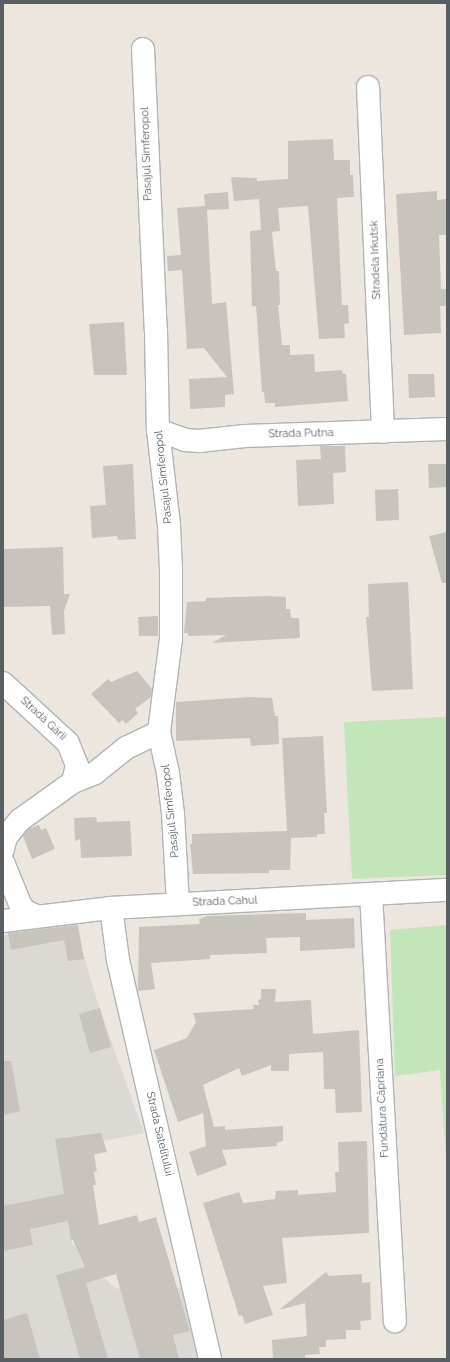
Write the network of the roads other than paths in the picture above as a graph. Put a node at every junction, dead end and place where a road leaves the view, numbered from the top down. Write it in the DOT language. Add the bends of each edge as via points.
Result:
graph roads {
  1 [pos="143,49"];
  2 [pos="368,87"];
  3 [pos="447,429"];
  4 [pos="158,430"];
  5 [pos="383,432"];
  6 [pos="3,684"];
  7 [pos="159,732"];
  8 [pos="73,782"];
  9 [pos="3,849"];
  10 [pos="3,862"];
  11 [pos="447,890"];
  12 [pos="371,894"];
  13 [pos="178,904"];
  14 [pos="111,908"];
  15 [pos="36,916"];
  16 [pos="3,921"];
  17 [pos="395,1321"];
  18 [pos="210,1359"];
  1 -- 4 [label="street, Pasajul Simferopol"];
  2 -- 5 [label="street, Stradela Irkutsk"];
  3 -- 5 [label="street, Strada Putna"];
  4 -- 5 [label="street, Strada Putna" via="185,440"];
  4 -- 7 [label="street, Pasajul Simferopol" via="169,525 171,639"];
  6 -- 8 [label="street, Strada Gării" via="68,743 77,765"];
  7 -- 8 [label="street" via="126,748 95,773"];
  7 -- 13 [label="street, Pasajul Simferopol" via="173,814"];
  8 -- 9 [label="street" via="20,820 6,837"];
  10 -- 15 [label="street" via="20,904 25,911"];
  11 -- 12 [label="street, Strada Cahul"];
  12 -- 13 [label="street, Strada Cahul"];
  12 -- 17 [label="street, Fundătura Căpriana"];
  13 -- 14 [label="street, Strada Cahul"];
  14 -- 15 [label="street, Strada Cahul"];
  14 -- 18 [label="street, Strada Satelitului" via="118,960"];
  15 -- 16 [label="street, Strada Cahul"];
}
